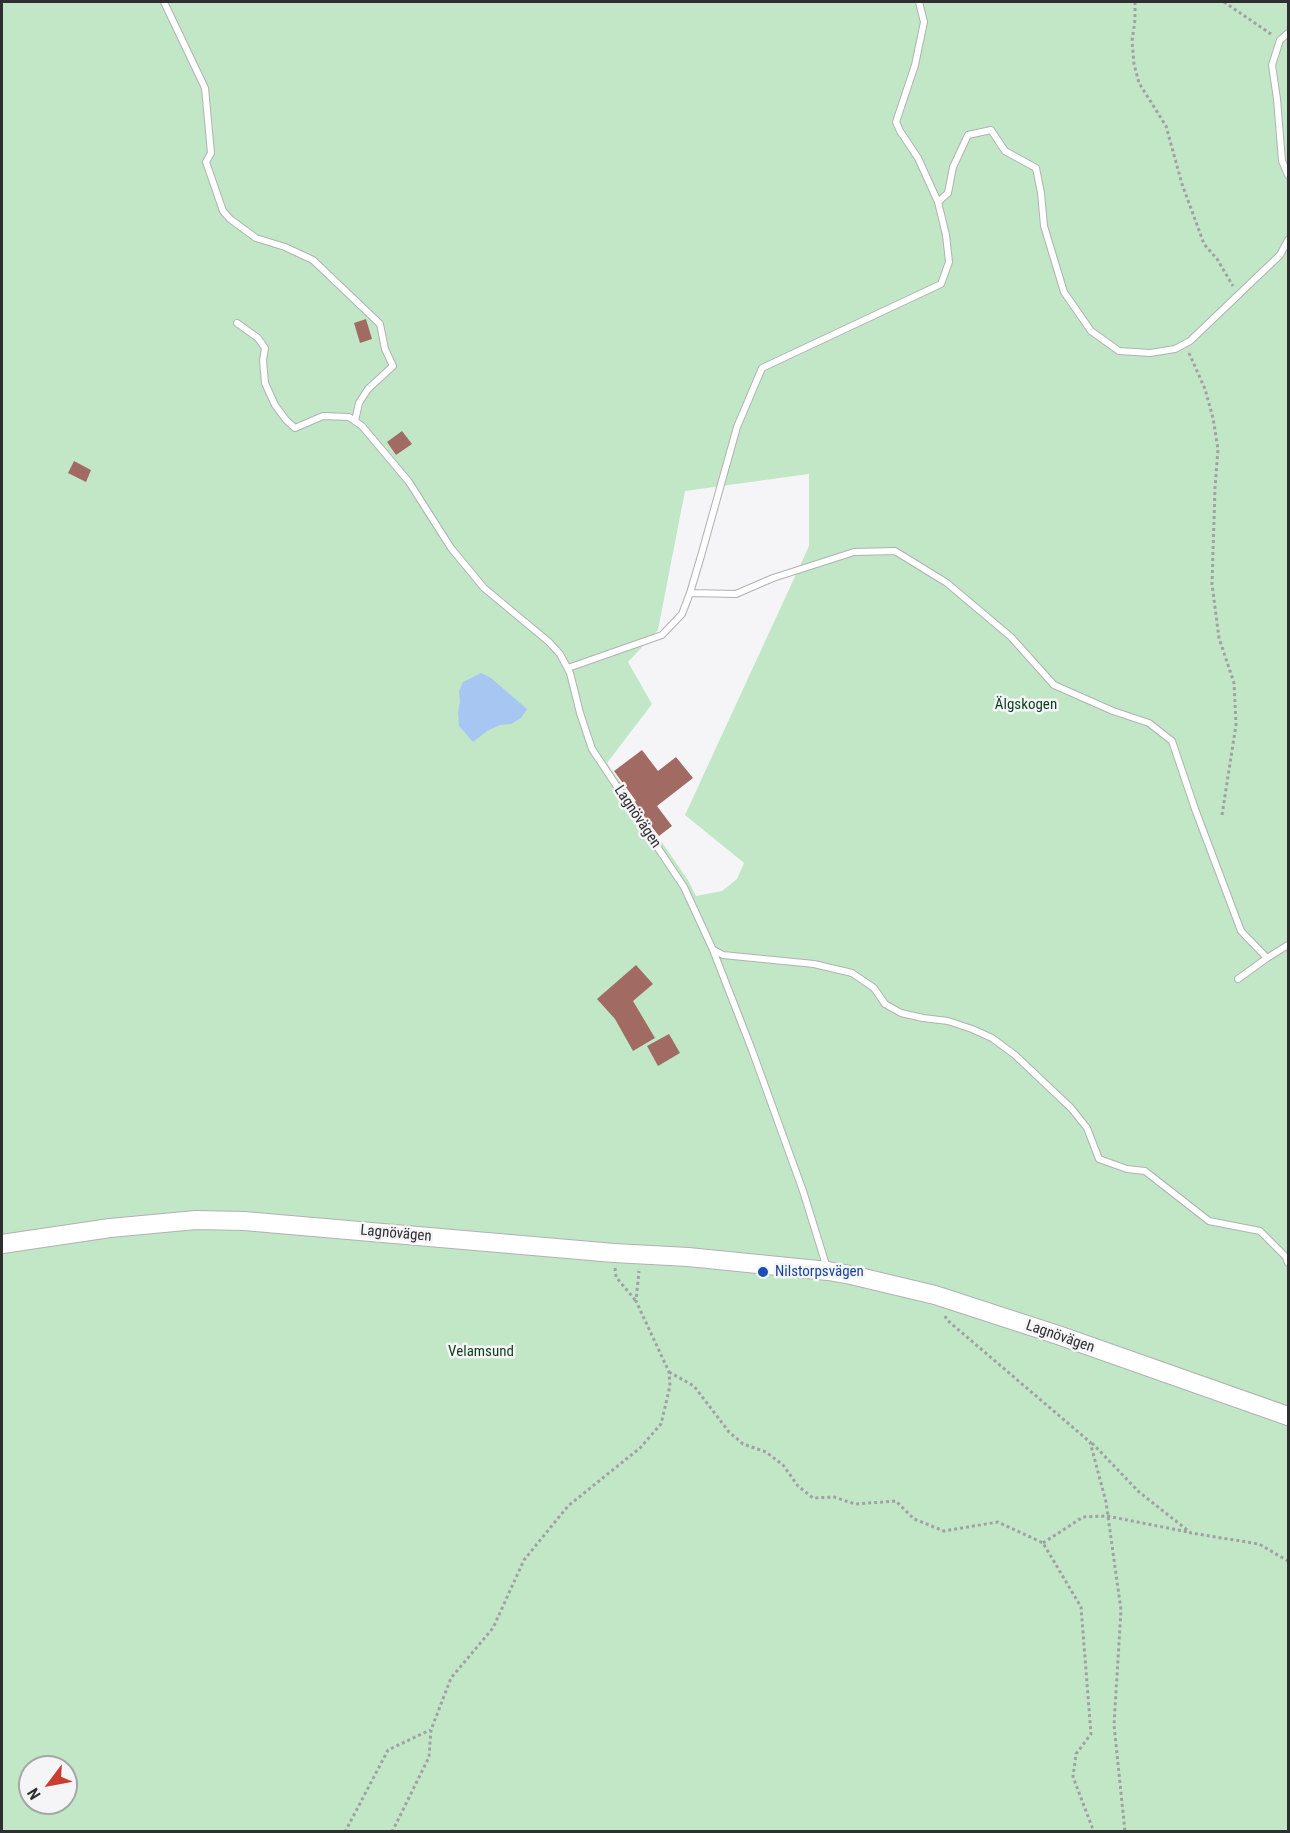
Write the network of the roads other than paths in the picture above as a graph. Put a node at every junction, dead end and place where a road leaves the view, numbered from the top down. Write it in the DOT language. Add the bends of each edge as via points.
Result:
graph roads {
  1 [pos="165,2"];
  2 [pos="919,2"];
  3 [pos="1288,33"];
  4 [pos="1288,175"];
  5 [pos="938,202"];
  6 [pos="1288,240"];
  7 [pos="237,323"];
  8 [pos="355,421"];
  9 [pos="690,593"];
  10 [pos="568,668"];
  11 [pos="1288,945"];
  12 [pos="713,950"];
  13 [pos="1267,958"];
  14 [pos="1238,979"];
  15 [pos="2,1244"];
  16 [pos="1288,1263"];
  17 [pos="828,1272"];
  18 [pos="1288,1416"];
  1 -- 8 [label="lane" via="205,88 211,153 206,162 224,211 256,238 313,260 380,324 393,366 359,402"];
  2 -- 5 [label="lane" via="924,22 896,122"];
  3 -- 4 [label="lane" via="1280,40 1272,65 1282,161"];
  5 -- 6 [label="lane" via="948,194 952,167 968,135 991,130 1005,151 1036,168 1044,226 1065,292 1091,331 1119,351 1150,353 1185,344 1280,255"];
  5 -- 9 [label="lane" via="949,262 941,284 762,368 737,427"];
  7 -- 8 [label="lane" via="265,348 265,384 275,405 295,428 323,416 349,417"];
  8 -- 10 [label="lane, Lagnövägen" via="410,483 451,548 484,588 549,642"];
  9 -- 10 [label="lane" via="682,614 662,635"];
  9 -- 13 [label="lane" via="736,594 854,552 895,551 947,583 1011,637 1054,685 1149,723 1172,741 1241,931"];
  10 -- 12 [label="lane, Lagnövägen" via="592,749 684,887"];
  11 -- 13 [label="lane"];
  12 -- 16 [label="lane" via="723,955 814,964 852,973 874,988 885,1004 901,1013 948,1020 992,1038 1071,1108 1087,1128 1099,1159 1145,1171 1209,1221 1260,1232"];
  12 -- 17 [label="lane, Lagnövägen" via="800,1181"];
  13 -- 14 [label="lane"];
  15 -- 17 [label="street, Lagnövägen" via="131,1226 196,1220 244,1221"];
  17 -- 18 [label="street, Lagnövägen" via="935,1295"];
}
